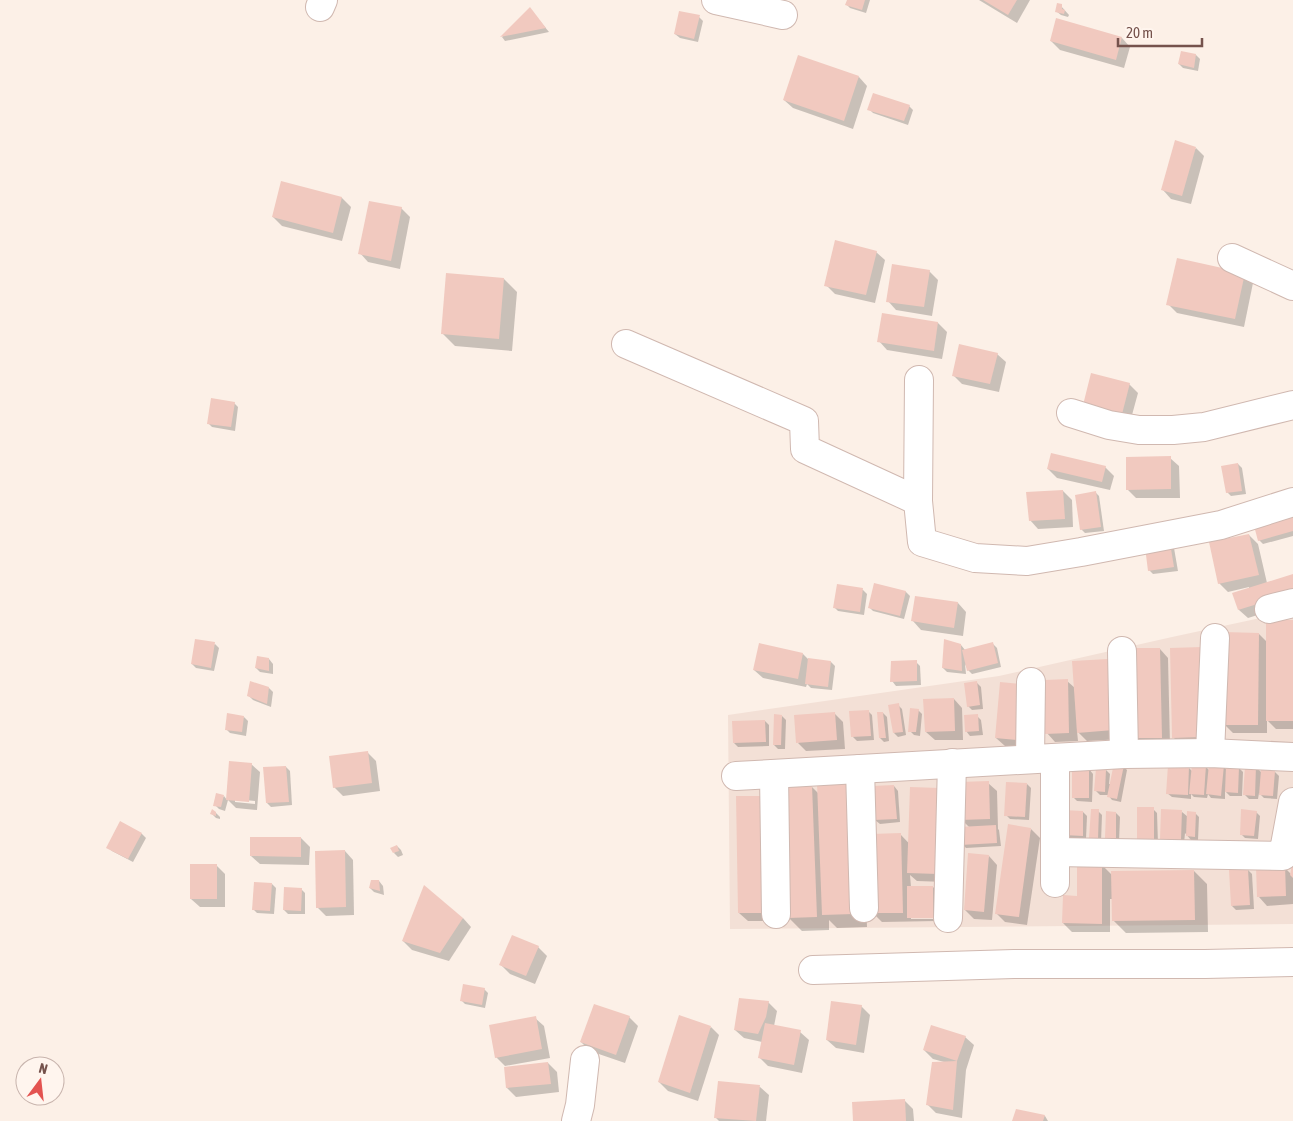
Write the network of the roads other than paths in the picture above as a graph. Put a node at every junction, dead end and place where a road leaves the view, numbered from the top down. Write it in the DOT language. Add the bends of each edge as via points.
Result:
graph roads {
  1 [pos="716,0"];
  2 [pos="783,15"];
  3 [pos="1232,258"];
  4 [pos="1293,286"];
  5 [pos="626,344"];
  6 [pos="919,380"];
  7 [pos="1293,405"];
  8 [pos="1071,413"];
  9 [pos="918,501"];
  10 [pos="1293,502"];
  11 [pos="1214,638"];
  12 [pos="1122,651"];
  13 [pos="1032,682"];
  14 [pos="1210,753"];
  15 [pos="1124,754"];
  16 [pos="1293,757"];
  17 [pos="1043,758"];
  18 [pos="952,763"];
  19 [pos="860,769"];
  20 [pos="774,774"];
  21 [pos="736,776"];
  22 [pos="1293,802"];
  23 [pos="1055,852"];
  24 [pos="1055,883"];
  25 [pos="864,908"];
  26 [pos="776,914"];
  27 [pos="948,918"];
  28 [pos="1293,962"];
  29 [pos="813,970"];
  30 [pos="586,1060"];
  31 [pos="576,1121"];
  1 -- 2 [label="street"];
  3 -- 4 [label="street"];
  5 -- 9 [label="street" via="804,421 805,448"];
  6 -- 9 [label="street"];
  7 -- 8 [label="street" via="1204,427 1173,430 1139,430"];
  9 -- 10 [label="street" via="922,542 975,558 1027,562 1221,524"];
  11 -- 14 [label="street"];
  12 -- 15 [label="street"];
  13 -- 17 [label="street"];
  14 -- 15 [label="street"];
  14 -- 16 [label="street"];
  15 -- 17 [label="street"];
  17 -- 18 [label="street"];
  17 -- 23 [label="street"];
  18 -- 19 [label="street"];
  18 -- 27 [label="street"];
  19 -- 20 [label="street"];
  19 -- 25 [label="street"];
  20 -- 21 [label="street"];
  20 -- 26 [label="street"];
  22 -- 23 [label="street" via="1283,856"];
  23 -- 24 [label="street"];
  28 -- 29 [label="street" via="1014,964"];
  30 -- 31 [label="street"];
}
